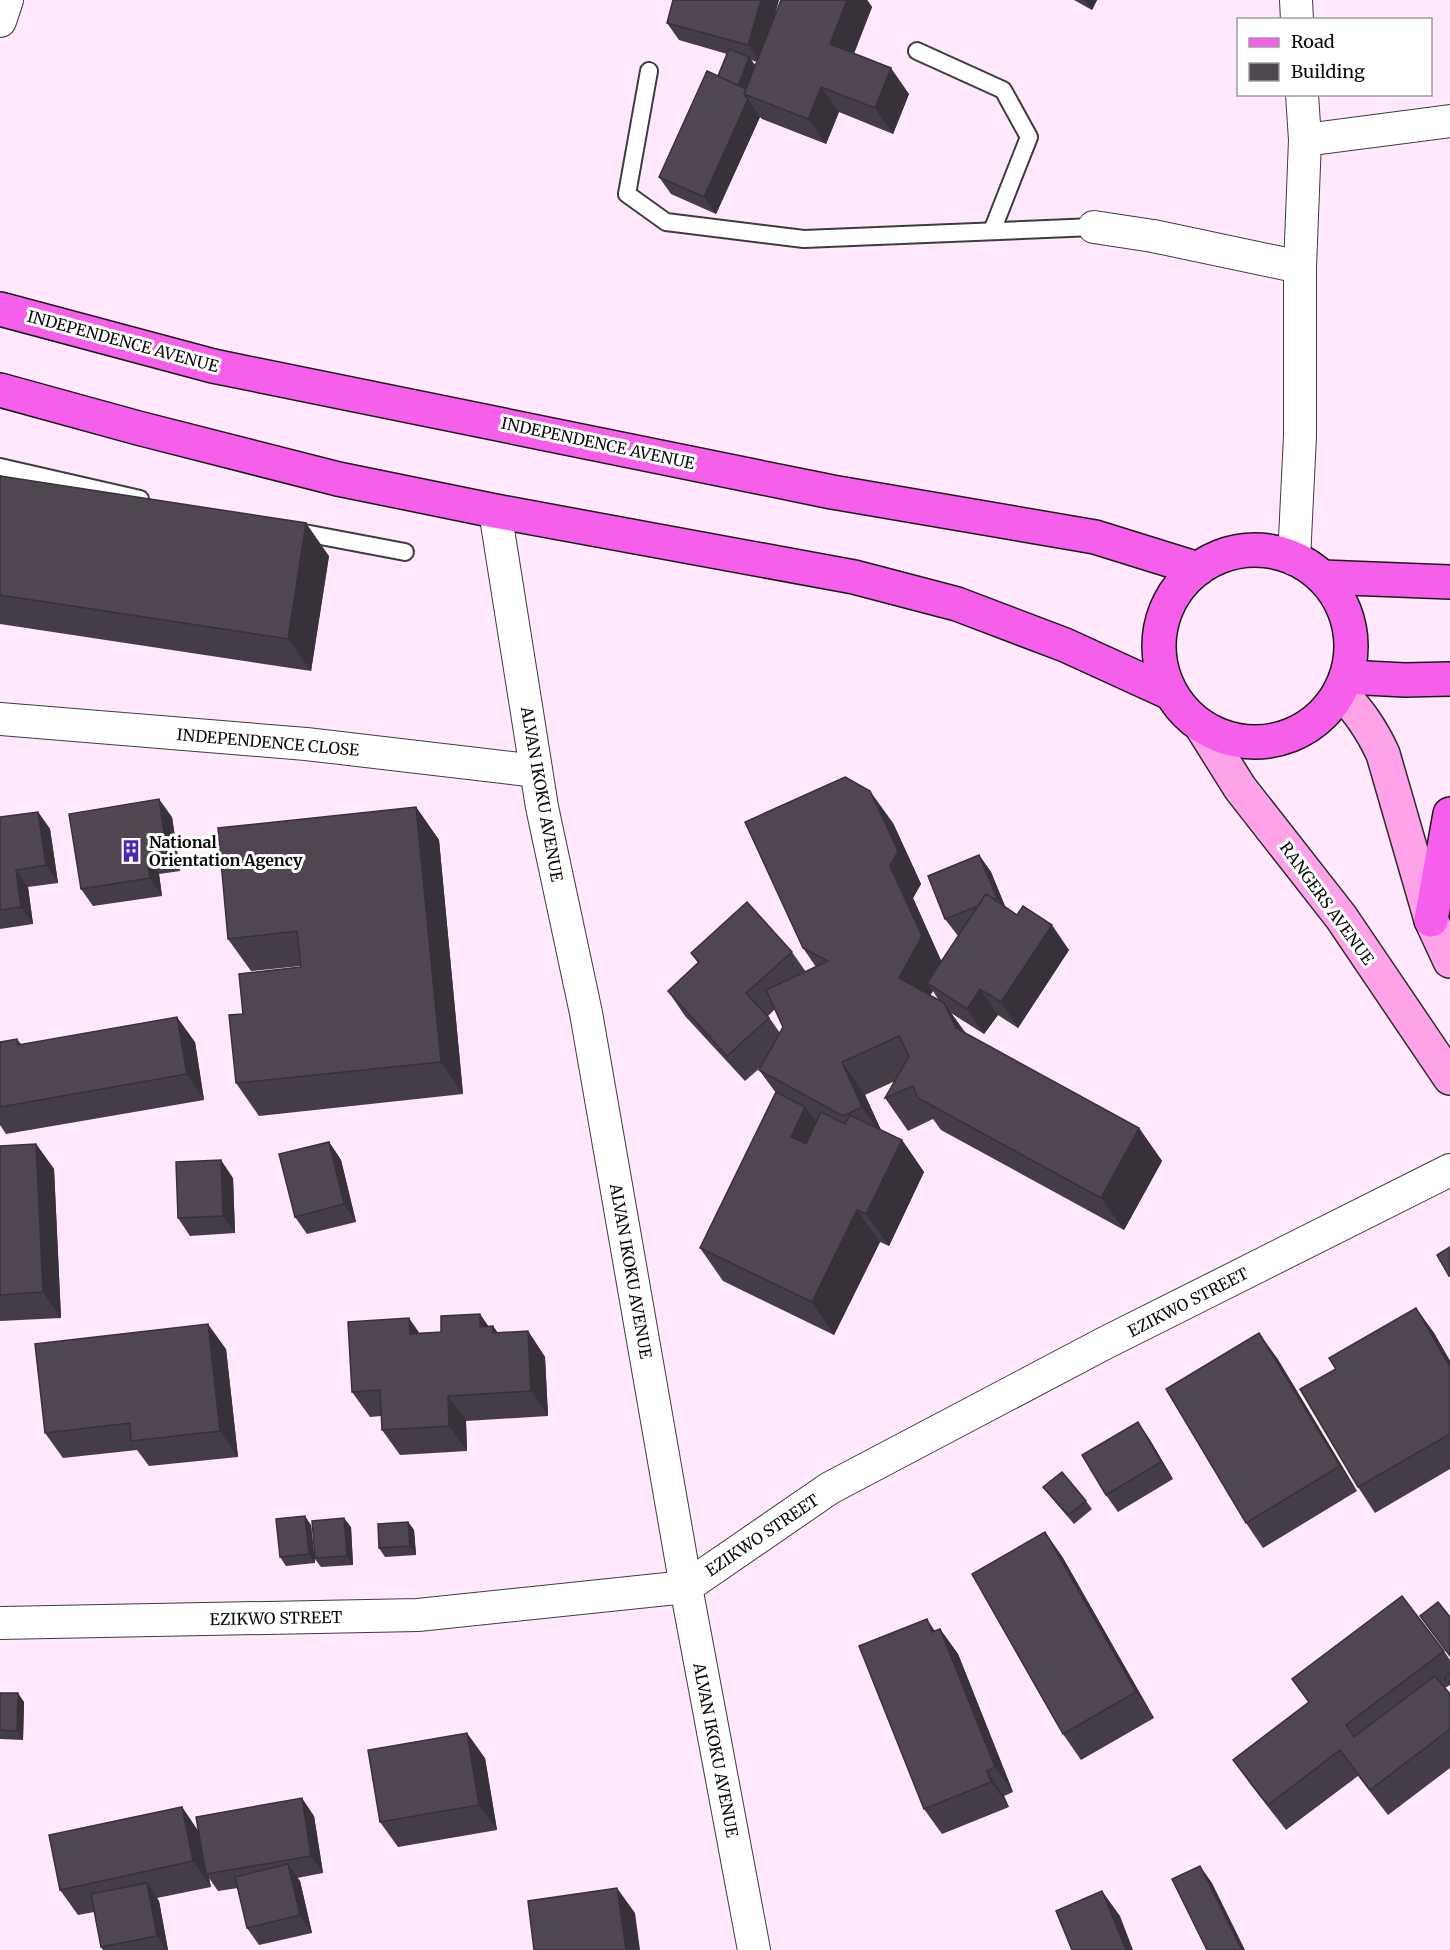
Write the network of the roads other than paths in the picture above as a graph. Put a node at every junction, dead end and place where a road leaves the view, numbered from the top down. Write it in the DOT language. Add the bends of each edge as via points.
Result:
graph roads {
  1 [pos="7,0"];
  2 [pos="1296,0"];
  3 [pos="1297,18"];
  4 [pos="0,21"];
  5 [pos="917,51"];
  6 [pos="649,71"];
  7 [pos="1302,96"];
  8 [pos="1450,121"];
  9 [pos="1305,140"];
  10 [pos="1094,227"];
  11 [pos="992,231"];
  12 [pos="1300,267"];
  13 [pos="0,309"];
  14 [pos="0,390"];
  15 [pos="0,467"];
  16 [pos="158,503"];
  17 [pos="495,511"];
  18 [pos="282,528"];
  19 [pos="405,552"];
  20 [pos="1294,559"];
  21 [pos="1198,568"];
  22 [pos="1322,577"];
  23 [pos="1450,582"];
  24 [pos="1450,679"];
  25 [pos="1343,684"];
  26 [pos="1170,693"];
  27 [pos="0,719"];
  28 [pos="1203,729"];
  29 [pos="536,771"];
  30 [pos="1450,814"];
  31 [pos="1431,920"];
  32 [pos="1450,961"];
  33 [pos="1450,1078"];
  34 [pos="1450,1170"];
  35 [pos="686,1587"];
  36 [pos="0,1623"];
  37 [pos="754,1950"];
  1 -- 4 [label="street"];
  2 -- 3 [label="street"];
  5 -- 11 [label="lane" via="1003,90 1029,137"];
  6 -- 11 [label="lane" via="627,194 666,222 804,239"];
  7 -- 9 [label="street"];
  8 -- 9 [label="street"];
  9 -- 12 [label="street"];
  10 -- 11 [label="lane"];
  10 -- 12 [label="street"];
  12 -- 20 [label="street" via="1300,436"];
  13 -- 21 [label="main road, INDEPENDENCE AVENUE" via="213,366 832,492 1095,537"];
  14 -- 17 [label="main road" via="338,479"];
  15 -- 16 [label="lane"];
  17 -- 26 [label="main road" via="854,577 957,604 1065,645"];
  17 -- 29 [label="street, ALVAN IKOKU AVENUE"];
  18 -- 19 [label="lane"];
  20 -- 21 [label="main road" via="1279,553 1246,550"];
  20 -- 22 [label="main road"];
  21 -- 26 [label="main road" via="1174,593 1160,626 1159,660"];
  22 -- 23 [label="main road"];
  22 -- 25 [label="main road" via="1338,598 1349,623 1351,650"];
  24 -- 25 [label="main road"];
  25 -- 28 [label="main road" via="1321,716 1294,734 1264,743 1233,741"];
  25 -- 31 [label="main road" via="1383,754"];
  26 -- 28 [label="main road" via="1184,713"];
  27 -- 29 [label="street, INDEPENDENCE CLOSE" via="306,744"];
  28 -- 33 [label="main road, RANGERS AVENUE" via="1240,788 1341,917"];
  29 -- 35 [label="street, ALVAN IKOKU AVENUE" via="586,1013"];
  30 -- 31 [label="main road"];
  31 -- 32 [label="main road"];
  34 -- 35 [label="street, EZIKWO STREET" via="1105,1343 830,1488"];
  35 -- 36 [label="street, EZIKWO STREET" via="418,1614"];
  35 -- 37 [label="street, ALVAN IKOKU AVENUE"];
}
